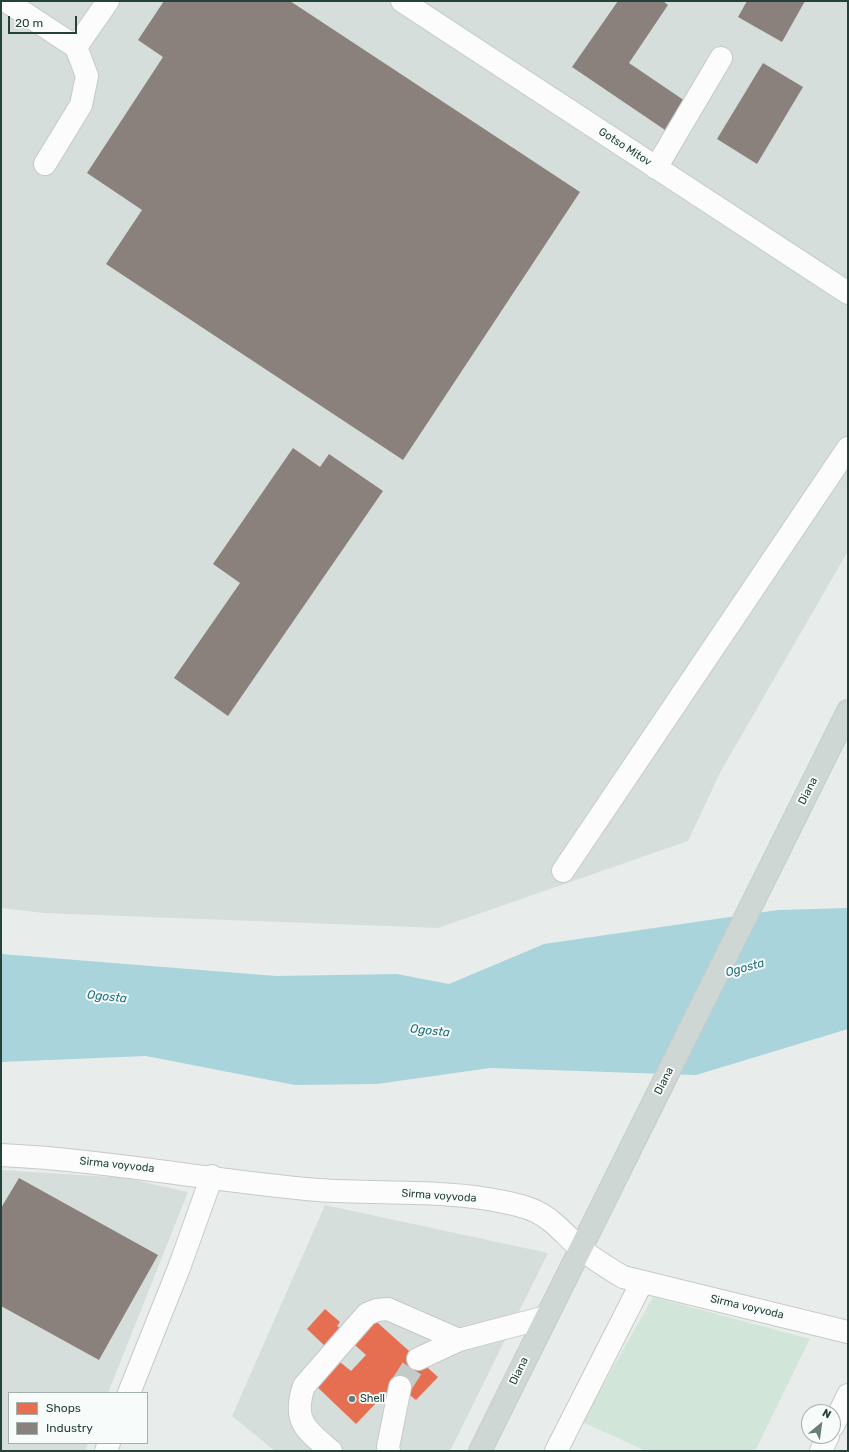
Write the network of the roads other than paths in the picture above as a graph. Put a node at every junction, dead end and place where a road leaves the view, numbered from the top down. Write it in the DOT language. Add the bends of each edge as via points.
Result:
graph roads {
  1 [pos="6,1"];
  2 [pos="108,1"];
  3 [pos="406,2"];
  4 [pos="76,47"];
  5 [pos="721,58"];
  6 [pos="45,164"];
  7 [pos="656,168"];
  8 [pos="848,293"];
  9 [pos="848,448"];
  10 [pos="848,711"];
  11 [pos="563,871"];
  12 [pos="2,1157"];
  13 [pos="212,1176"];
  14 [pos="580,1248"];
  15 [pos="642,1282"];
  16 [pos="546,1317"];
  17 [pos="845,1326"];
  18 [pos="459,1340"];
  19 [pos="418,1359"];
  20 [pos="400,1387"];
  21 [pos="129,1392"];
  22 [pos="848,1395"];
  23 [pos="841,1409"];
  24 [pos="331,1451"];
  25 [pos="388,1451"];
  26 [pos="480,1451"];
  27 [pos="556,1451"];
  1 -- 4 [label="street"];
  2 -- 4 [label="street"];
  3 -- 7 [label="street, Gotso Mitov"];
  4 -- 6 [label="street" via="87,76 81,105"];
  5 -- 7 [label="street"];
  7 -- 8 [label="street, Gotso Mitov"];
  9 -- 11 [label="street"];
  10 -- 14 [label="main road, Diana"];
  12 -- 13 [label="street, Sirma voyvoda" via="114,1164"];
  13 -- 14 [label="street, Sirma voyvoda" via="258,1184 320,1190 459,1195 496,1200 535,1210 555,1223"];
  13 -- 21 [label="street" via="179,1268"];
  14 -- 15 [label="street, Sirma voyvoda" via="623,1277"];
  14 -- 16 [label="main road, Diana"];
  15 -- 17 [label="street, Sirma voyvoda"];
  15 -- 27 [label="street"];
  16 -- 18 [label="street"];
  16 -- 26 [label="main road, Diana"];
  18 -- 19 [label="street"];
  18 -- 24 [label="street" via="388,1309 367,1314 304,1386 299,1401 301,1418 309,1432"];
  20 -- 25 [label="street"];
  22 -- 23 [label="street"];
}
